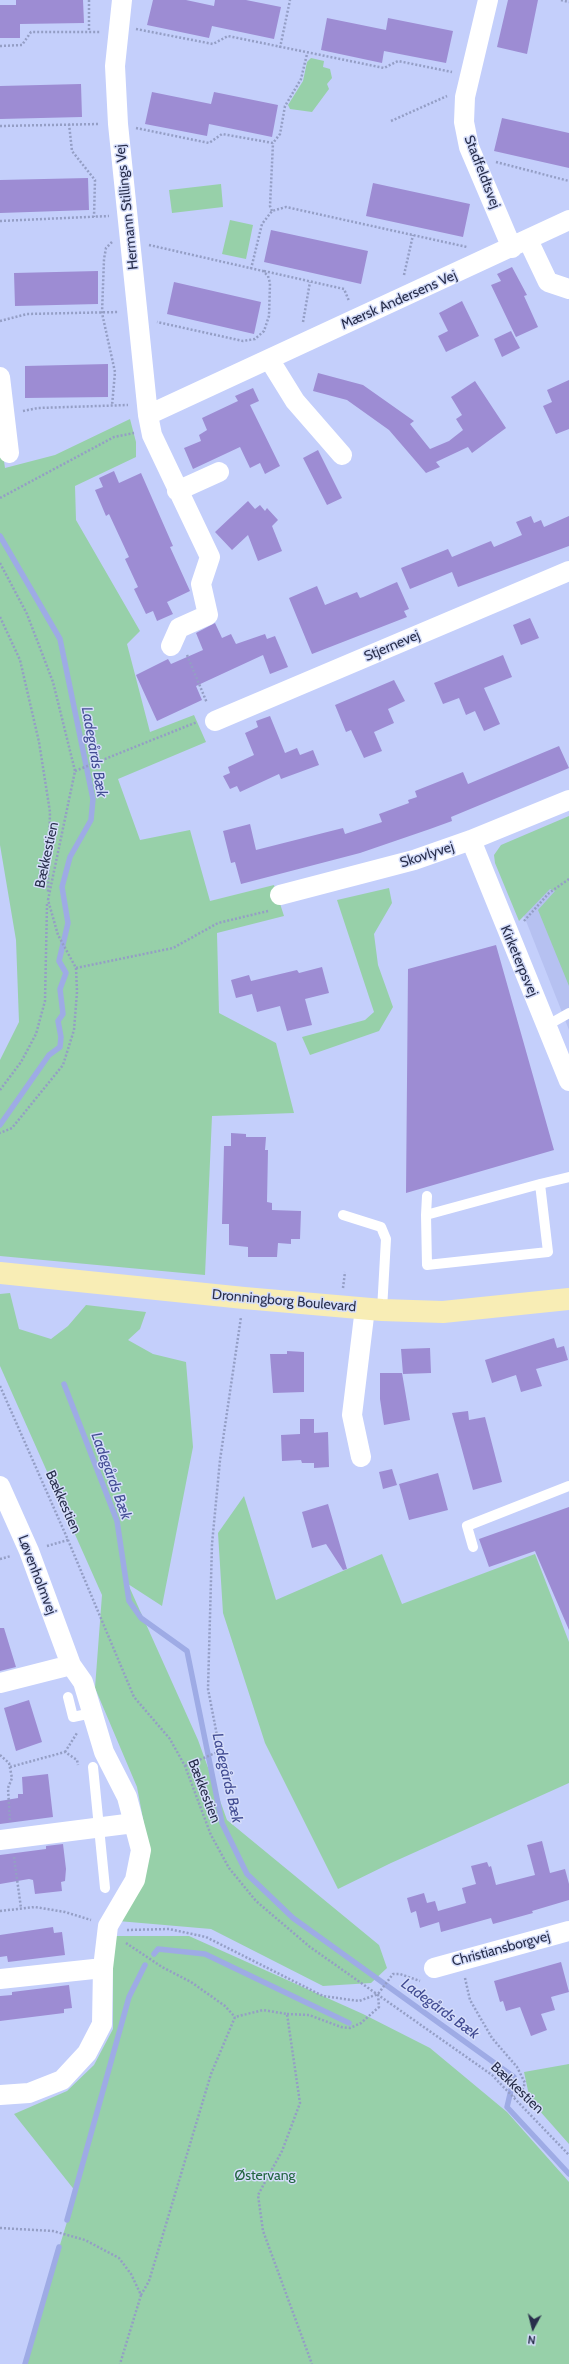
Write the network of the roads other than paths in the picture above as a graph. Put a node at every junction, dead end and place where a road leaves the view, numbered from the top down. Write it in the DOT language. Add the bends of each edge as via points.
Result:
graph roads {
  1 [pos="122,0"];
  2 [pos="488,0"];
  3 [pos="569,220"];
  4 [pos="520,244"];
  5 [pos="569,289"];
  6 [pos="269,359"];
  7 [pos="0,377"];
  8 [pos="148,415"];
  9 [pos="9,454"];
  10 [pos="342,455"];
  11 [pos="219,472"];
  12 [pos="177,491"];
  13 [pos="569,571"];
  14 [pos="172,643"];
  15 [pos="215,721"];
  16 [pos="569,800"];
  17 [pos="471,840"];
  18 [pos="280,895"];
  19 [pos="569,1013"];
  20 [pos="546,1026"];
  21 [pos="569,1081"];
  22 [pos="569,1176"];
  23 [pos="540,1184"];
  24 [pos="427,1196"];
  25 [pos="343,1215"];
  26 [pos="426,1215"];
  27 [pos="0,1274"];
  28 [pos="569,1300"];
  29 [pos="374,1309"];
  30 [pos="360,1457"];
  31 [pos="0,1486"];
  32 [pos="569,1486"];
  33 [pos="473,1547"];
  34 [pos="71,1665"];
  35 [pos="0,1683"];
  36 [pos="68,1696"];
  37 [pos="92,1713"];
  38 [pos="92,1767"];
  39 [pos="134,1823"];
  40 [pos="100,1827"];
  41 [pos="0,1840"];
  42 [pos="105,1888"];
  43 [pos="569,1931"];
  44 [pos="104,1968"];
  45 [pos="434,1968"];
  46 [pos="0,1979"];
  47 [pos="0,2095"];
  1 -- 8 [label="street, Hermann Stillings Vej" via="110,29 115,66 109,124 130,242"];
  2 -- 4 [label="street, Stadfeldtsvej" via="465,97 464,122 469,147 478,167"];
  3 -- 4 [label="street, Mærsk Andersens Vej"];
  4 -- 5 [label="street" via="548,282"];
  4 -- 6 [label="street, Mærsk Andersens Vej"];
  6 -- 8 [label="street, Mærsk Andersens Vej"];
  6 -- 10 [label="street" via="295,401"];
  7 -- 9 [label="street"];
  8 -- 12 [label="street" via="152,435"];
  11 -- 12 [label="street"];
  12 -- 14 [label="street" via="210,556 201,584 208,615 179,628"];
  13 -- 15 [label="street, Stjernevej"];
  16 -- 17 [label="street, Skovlyvej"];
  17 -- 18 [label="street, Skovlyvej" via="414,860"];
  17 -- 20 [label="street, Kirketerpsvej"];
  19 -- 20 [label="lane"];
  20 -- 21 [label="street, Kirketerpsvej"];
  22 -- 23 [label="lane"];
  23 -- 26 [label="lane"];
  23 -- 26 [label="lane" via="548,1252 427,1265"];
  24 -- 26 [label="lane"];
  25 -- 29 [label="lane" via="381,1227 386,1239"];
  27 -- 29 [label="street, Dronningborg Boulevard"];
  28 -- 29 [label="street, Dronningborg Boulevard" via="443,1312"];
  29 -- 30 [label="street" via="352,1415"];
  31 -- 34 [label="street, Løvenholmvej" via="29,1551"];
  32 -- 33 [label="lane" via="467,1526"];
  34 -- 35 [label="street"];
  34 -- 37 [label="street, Løvenholmvej" via="83,1682"];
  36 -- 37 [label="lane" via="73,1717"];
  37 -- 39 [label="street, Løvenholmvej" via="104,1752 127,1797"];
  38 -- 40 [label="lane"];
  39 -- 40 [label="street"];
  39 -- 44 [label="street, Løvenholmvej" via="141,1850 135,1880 108,1926"];
  40 -- 41 [label="street"];
  40 -- 42 [label="lane"];
  43 -- 45 [label="street, Christiansborgvej"];
  44 -- 46 [label="street"];
  44 -- 47 [label="street, Løvenholmvej" via="102,2024 87,2053 62,2080 29,2093"];
}
